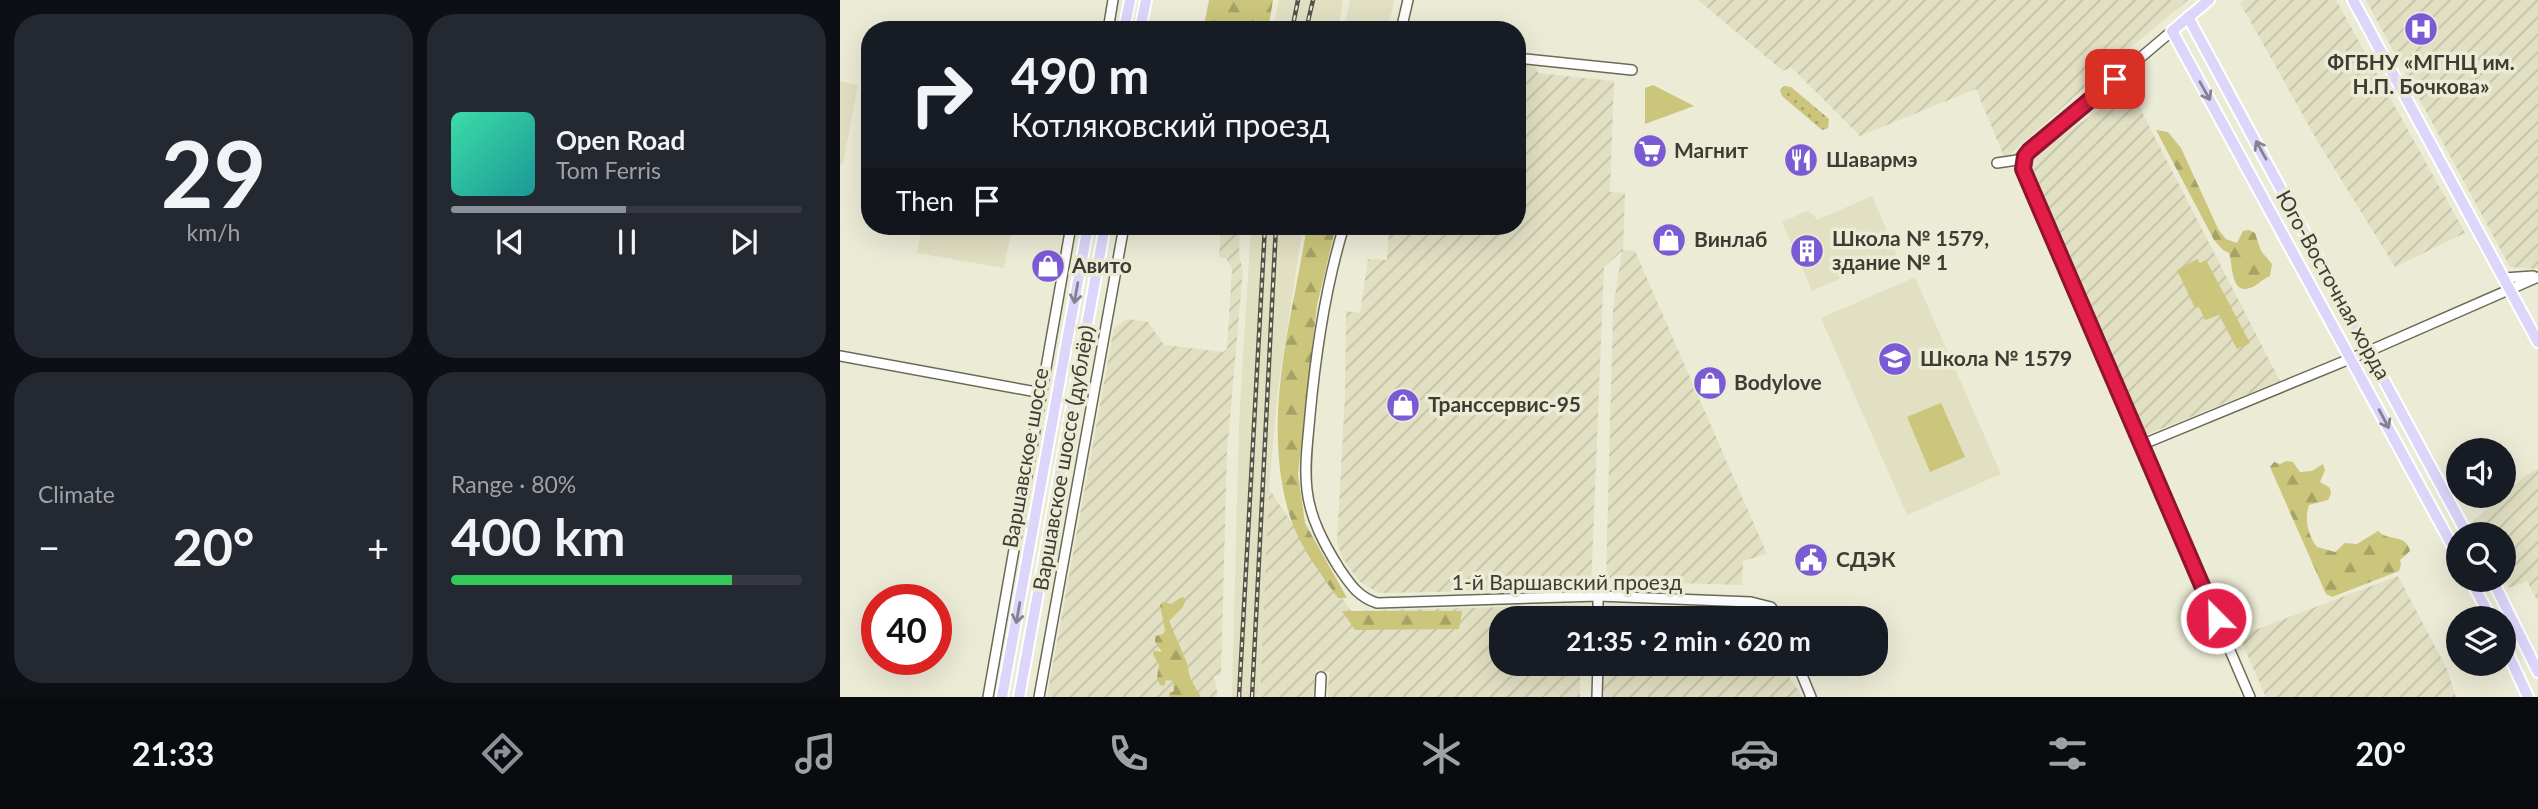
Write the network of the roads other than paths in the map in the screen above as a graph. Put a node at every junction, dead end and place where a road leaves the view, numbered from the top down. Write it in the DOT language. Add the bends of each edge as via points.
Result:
graph roads {
  1 [pos="1113,0"];
  2 [pos="1129,0"];
  3 [pos="1146,0"];
  4 [pos="1408,0"];
  5 [pos="2209,0"];
  6 [pos="2353,0"];
  7 [pos="2188,17"];
  8 [pos="1110,21"];
  9 [pos="1126,21"];
  10 [pos="1142,21"];
  11 [pos="1403,21"];
  12 [pos="2172,31"];
  13 [pos="1526,59"];
  14 [pos="1632,70"];
  15 [pos="2029,151"];
  16 [pos="2010,161"];
  17 [pos="1997,163"];
  18 [pos="2023,169"];
  19 [pos="1069,235"];
  20 [pos="1086,235"];
  21 [pos="1103,235"];
  22 [pos="1122,235"];
  23 [pos="1342,235"];
  24 [pos="2538,277"];
  25 [pos="2504,278"];
  26 [pos="2511,291"];
  27 [pos="2538,342"];
  28 [pos="2370,351"];
  29 [pos="840,356"];
  30 [pos="2351,358"];
  31 [pos="1042,393"];
  32 [pos="2141,445"];
  33 [pos="2461,522"];
  34 [pos="2446,534"];
  35 [pos="2498,592"];
  36 [pos="1598,596"];
  37 [pos="1598,606"];
  38 [pos="1767,606"];
  39 [pos="2516,671"];
  40 [pos="2538,672"];
  41 [pos="1598,676"];
  42 [pos="1802,676"];
  43 [pos="1321,677"];
  44 [pos="988,697"];
  45 [pos="1002,697"];
  46 [pos="1019,697"];
  47 [pos="1039,697"];
  48 [pos="1320,697"];
  49 [pos="1597,697"];
  50 [pos="1811,697"];
  51 [pos="2250,697"];
  52 [pos="2528,697"];
  1 -- 8 [label="street"];
  2 -- 9 [label="main road"];
  3 -- 10 [label="main road"];
  4 -- 11 [label="street"];
  5 -- 7 [label="main road"];
  6 -- 25 [label="main road"];
  7 -- 12 [label="main road"];
  28 -- 7 [label="main road, Юго-Восточная хорда, one-way"];
  12 -- 15 [label="street"];
  12 -- 30 [label="main road, Юго-Восточная хорда, one-way"];
  13 -- 14 [label="street"];
  15 -- 16 [label="street"];
  15 -- 18 [label="street"];
  16 -- 17 [label="street"];
  16 -- 18 [label="street"];
  18 -- 32 [label="street"];
  19 -- 31 [label="street, Варшавское шоссе (дублёр)"];
  20 -- 45 [label="main road, Варшавское шоссе, one-way"];
  21 -- 46 [label="main road, Варшавское шоссе"];
  22 -- 47 [label="street, Варшавское шоссе (дублёр)"];
  23 -- 36 [label="street, 1-й Варшавский проезд" via="1322,312 1306,461 1313,518 1352,587 1364,599 1377,603"];
  24 -- 25 [label="street"];
  24 -- 26 [label="street"];
  25 -- 26 [label="main road"];
  26 -- 27 [label="main road"];
  26 -- 28 [label="street"];
  28 -- 30 [label="street"];
  28 -- 33 [label="main road, Юго-Восточная хорда"];
  29 -- 31 [label="street"];
  30 -- 32 [label="street"];
  30 -- 34 [label="main road, Юго-Восточная хорда, one-way"];
  31 -- 44 [label="street, Варшавское шоссе (дублёр)"];
  32 -- 51 [label="street"];
  35 -- 40 [label="main road"];
  36 -- 37 [label="street"];
  36 -- 38 [label="street, 1-й Варшавский проезд"];
  39 -- 52 [label="main road"];
  41 -- 49 [label="street"];
  42 -- 50 [label="street"];
  43 -- 48 [label="street"];
}
